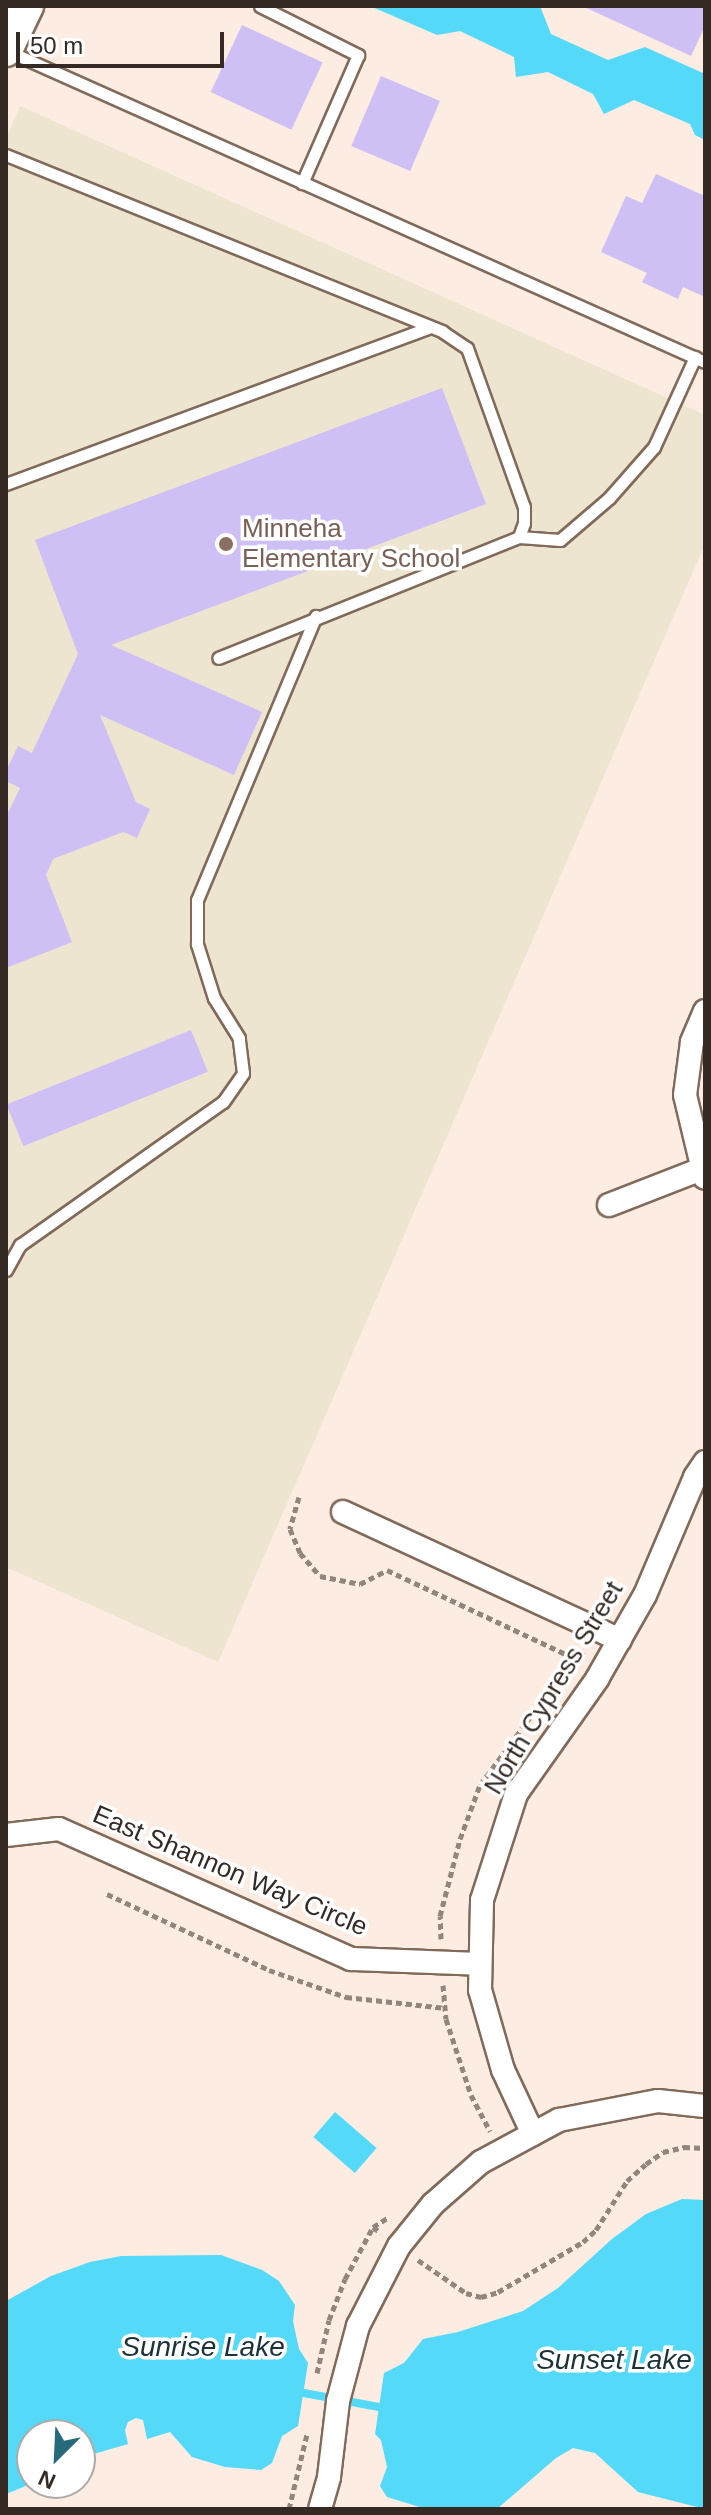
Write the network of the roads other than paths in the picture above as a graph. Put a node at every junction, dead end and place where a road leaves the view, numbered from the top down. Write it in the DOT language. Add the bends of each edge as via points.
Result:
graph roads {
  1 [pos="27,6"];
  2 [pos="260,6"];
  3 [pos="6,50"];
  4 [pos="6,155"];
  5 [pos="302,183"];
  6 [pos="430,327"];
  7 [pos="700,360"];
  8 [pos="6,484"];
  9 [pos="519,537"];
  10 [pos="316,616"];
  11 [pos="218,658"];
  12 [pos="705,1011"];
  13 [pos="704,1173"];
  14 [pos="609,1205"];
  15 [pos="6,1270"];
  16 [pos="705,1462"];
  17 [pos="343,1512"];
  18 [pos="620,1640"];
  19 [pos="6,1835"];
  20 [pos="480,1964"];
  21 [pos="705,2106"];
  22 [pos="533,2134"];
  23 [pos="320,2509"];
  1 -- 3 [label="main road"];
  2 -- 5 [label="lane" via="358,55"];
  3 -- 5 [label="lane"];
  4 -- 6 [label="lane"];
  5 -- 7 [label="lane"];
  6 -- 8 [label="lane"];
  6 -- 9 [label="lane" via="467,348 524,507"];
  7 -- 9 [label="lane" via="654,447 609,498 560,540"];
  9 -- 10 [label="lane"];
  10 -- 11 [label="lane"];
  10 -- 15 [label="lane" via="197,900 197,944 214,998 239,1038 243,1073 223,1102 20,1245"];
  12 -- 13 [label="street" via="692,1042 685,1095"];
  13 -- 14 [label="street"];
  16 -- 18 [label="street, North Cypress Street"];
  17 -- 18 [label="street"];
  18 -- 20 [label="street, North Cypress Street" via="516,1794 482,1900"];
  19 -- 20 [label="street, East Shannon Way Circle" via="59,1829 351,1959"];
  20 -- 22 [label="street, North Cypress Street" via="480,1990 503,2070"];
  21 -- 22 [label="street" via="658,2101 559,2120"];
  22 -- 23 [label="street" via="481,2162 433,2204 399,2246 358,2326 338,2401"];
}
